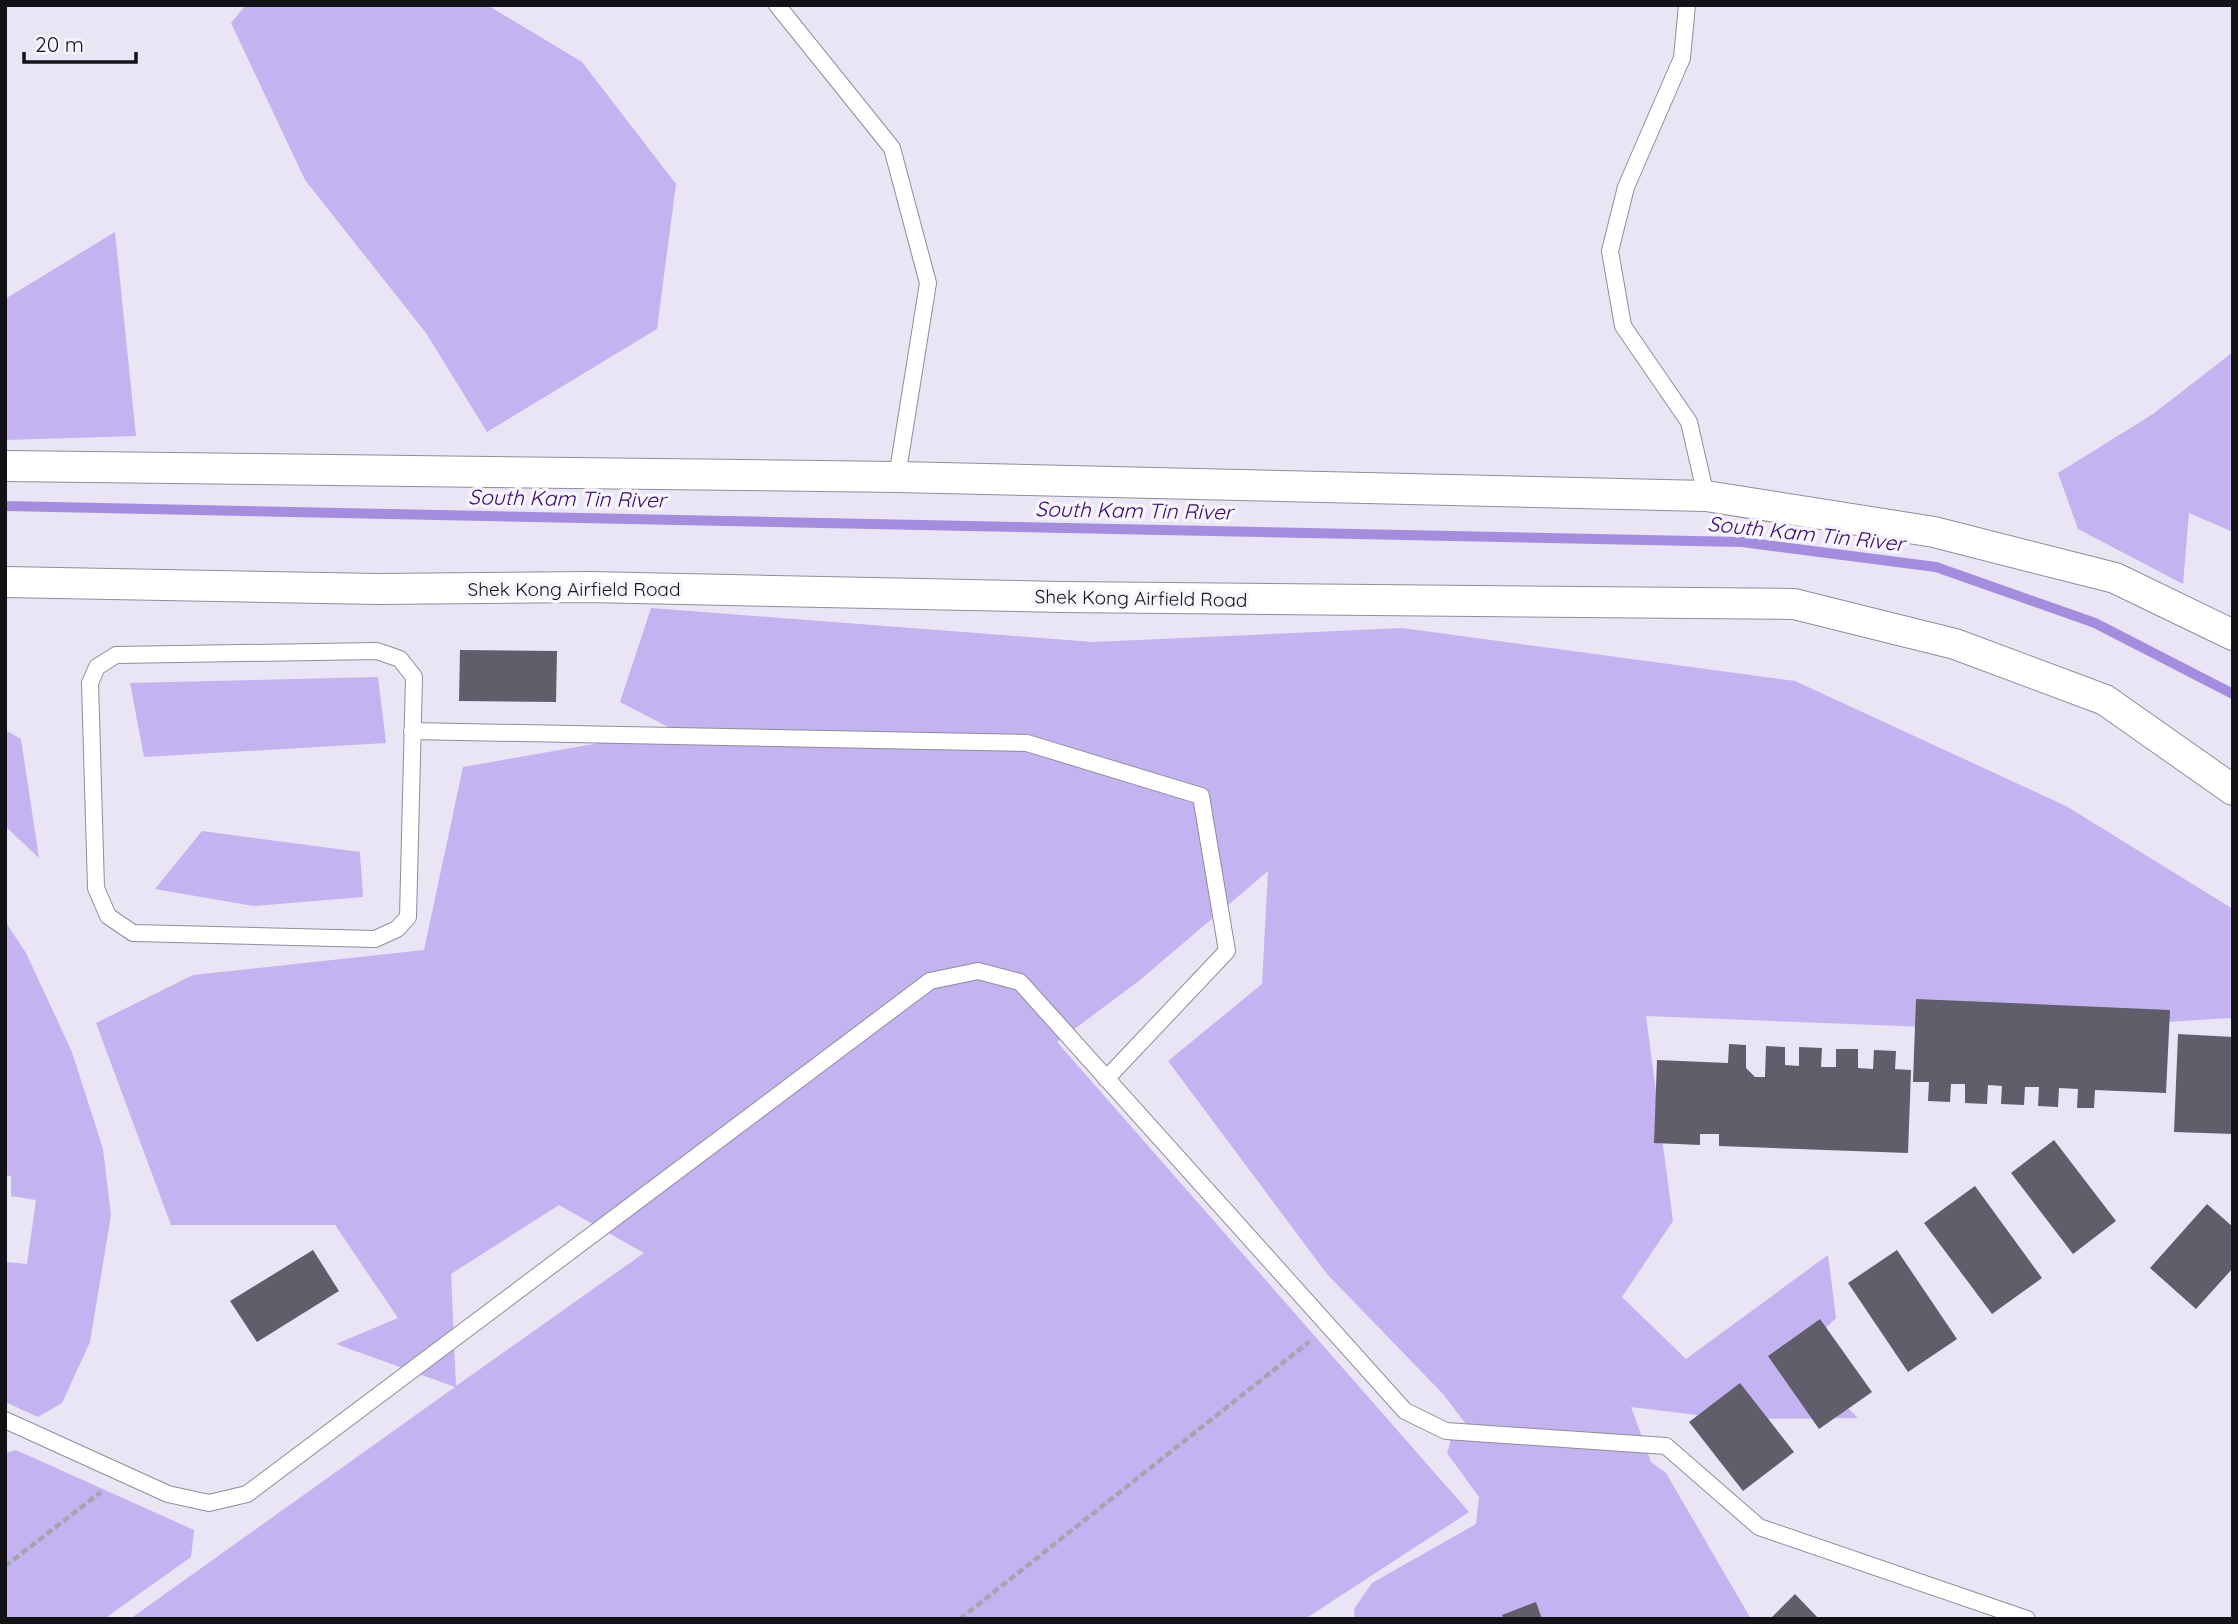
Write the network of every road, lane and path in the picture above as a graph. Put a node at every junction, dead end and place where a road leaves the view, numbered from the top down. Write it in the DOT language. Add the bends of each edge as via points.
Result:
graph roads {
  1 [pos="777,5"];
  2 [pos="1687,5"];
  3 [pos="5,466"];
  4 [pos="897,477"];
  5 [pos="1706,496"];
  6 [pos="5,582"];
  7 [pos="2233,635"];
  8 [pos="412,731"];
  9 [pos="2233,790"];
  10 [pos="1106,1079"];
  11 [pos="1329,1326"];
  12 [pos="5,1420"];
  13 [pos="124,1474"];
  14 [pos="5,1562"];
  15 [pos="960,1619"];
  16 [pos="2027,1619"];
  1 -- 4 [label="lane" via="892,148 928,283"];
  2 -- 5 [label="lane" via="1682,58 1626,187 1610,251 1623,326 1689,422"];
  3 -- 4 [label="street"];
  4 -- 5 [label="street"];
  5 -- 7 [label="street" via="1934,532 2115,578"];
  6 -- 9 [label="street, Shek Kong Airfield Road" via="1794,604 1955,644 2105,700"];
  8 -- 8 [label="lane" via="414,677 400,659 377,651 116,655 97,667 90,683 96,888 108,916 133,933 375,939 397,929 408,917"];
  8 -- 10 [label="lane" via="1027,743 1201,796 1227,951"];
  10 -- 11 [label="lane"];
  10 -- 13 [label="lane" via="1020,982 978,971 930,981 247,1494 209,1503 168,1494"];
  11 -- 15 [label="path"];
  11 -- 16 [label="lane" via="1405,1411 1446,1431 1666,1447 1759,1527"];
  12 -- 13 [label="lane"];
  13 -- 14 [label="path"];
}
